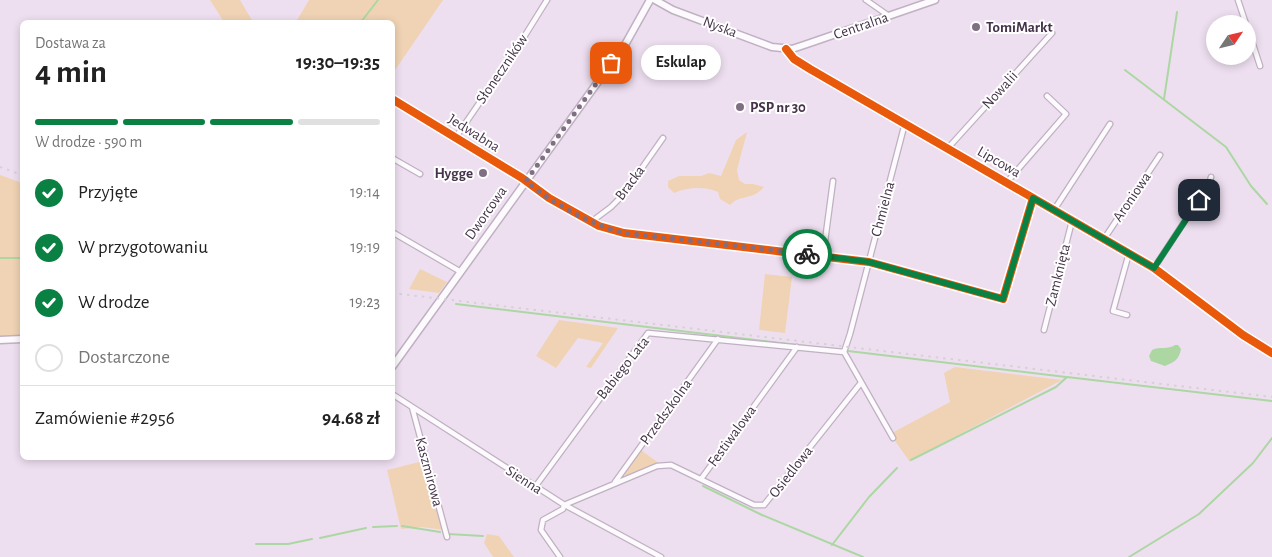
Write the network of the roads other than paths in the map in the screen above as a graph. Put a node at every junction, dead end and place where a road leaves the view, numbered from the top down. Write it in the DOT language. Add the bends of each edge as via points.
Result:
graph roads {
  1 [pos="546,0"];
  2 [pos="650,0"];
  3 [pos="655,0"];
  4 [pos="866,0"];
  5 [pos="935,0"];
  6 [pos="1238,0"];
  7 [pos="1243,15"];
  8 [pos="889,16"];
  9 [pos="1052,33"];
  10 [pos="786,49"];
  11 [pos="1256,54"];
  12 [pos="1260,66"];
  13 [pos="1047,96"];
  14 [pos="395,101"];
  15 [pos="905,123"];
  16 [pos="1110,124"];
  17 [pos="456,137"];
  18 [pos="663,138"];
  19 [pos="948,148"];
  20 [pos="1160,155"];
  21 [pos="395,160"];
  22 [pos="420,174"];
  23 [pos="1211,177"];
  24 [pos="526,181"];
  25 [pos="833,181"];
  26 [pos="1007,182"];
  27 [pos="1033,198"];
  28 [pos="1054,210"];
  29 [pos="1072,221"];
  30 [pos="591,222"];
  31 [pos="395,234"];
  32 [pos="1104,239"];
  33 [pos="1129,253"];
  34 [pos="822,256"];
  35 [pos="869,262"];
  36 [pos="1154,268"];
  37 [pos="461,272"];
  38 [pos="1127,315"];
  39 [pos="1044,330"];
  40 [pos="20,339"];
  41 [pos="718,339"];
  42 [pos="0,340"];
  43 [pos="797,347"];
  44 [pos="844,352"];
  45 [pos="1272,353"];
  46 [pos="395,363"];
  47 [pos="860,384"];
  48 [pos="395,396"];
  49 [pos="412,406"];
  50 [pos="893,438"];
  51 [pos="701,479"];
  52 [pos="614,484"];
  53 [pos="535,487"];
  54 [pos="564,505"];
  55 [pos="447,537"];
  56 [pos="560,557"];
  57 [pos="661,557"];
  1 -- 17 [label="street, Słoneczników"];
  2 -- 24 [label="street, Dworcowa" via="631,35"];
  3 -- 10 [label="street, Nyska" via="673,10"];
  4 -- 8 [label="street"];
  5 -- 8 [label="street, Centralna"];
  6 -- 7 [label="street"];
  8 -- 10 [label="street, Centralna"];
  9 -- 19 [label="street, Nowalii"];
  10 -- 15 [label="street, Lipcowa" via="794,59"];
  11 -- 12 [label="street"];
  13 -- 26 [label="street" via="1066,114"];
  14 -- 17 [label="street, Jedwabna"];
  15 -- 19 [label="street, Lipcowa"];
  15 -- 35 [label="street, Chmielna"];
  16 -- 28 [label="street"];
  17 -- 24 [label="street, Jedwabna"];
  18 -- 30 [label="street, Bracka" via="623,195"];
  19 -- 26 [label="street, Lipcowa"];
  20 -- 32 [label="street, Aroniowa"];
  21 -- 22 [label="street"];
  23 -- 36 [label="street"];
  24 -- 30 [label="street, Jedwabna"];
  24 -- 37 [label="street, Dworcowa"];
  25 -- 34 [label="street"];
  26 -- 27 [label="street, Lipcowa"];
  27 -- 28 [label="street, Lipcowa"];
  27 -- 35 [label="street, Jedwabna" via="1003,299"];
  28 -- 29 [label="street, Lipcowa"];
  29 -- 32 [label="street, Lipcowa"];
  29 -- 39 [label="street, Zamknięta"];
  30 -- 34 [label="street, Jedwabna" via="624,233"];
  31 -- 37 [label="street"];
  32 -- 33 [label="street, Lipcowa"];
  33 -- 36 [label="street, Lipcowa"];
  33 -- 38 [label="street" via="1113,311"];
  34 -- 35 [label="street, Jedwabna"];
  35 -- 44 [label="street, Chmielna"];
  36 -- 45 [label="street, Lipcowa"];
  37 -- 46 [label="street, Dworcowa"];
  40 -- 42 [label="street"];
  41 -- 43 [label="street, Babiego Lata"];
  41 -- 52 [label="street, Przedszkolna"];
  41 -- 53 [label="street, Babiego Lata" via="648,333"];
  43 -- 44 [label="street, Babiego Lata"];
  43 -- 51 [label="street, Festiwalowa"];
  44 -- 47 [label="street"];
  47 -- 50 [label="street"];
  47 -- 51 [label="street, Osiedlowa" via="764,505 754,505"];
  48 -- 49 [label="street, Sienna"];
  49 -- 53 [label="street, Sienna"];
  49 -- 55 [label="street, Kaszmirowa"];
  51 -- 52 [label="street, Festiwalowa" via="666,464"];
  52 -- 54 [label="street, Festiwalowa"];
  53 -- 54 [label="street, Sienna"];
  54 -- 56 [label="street, Festiwalowa" via="540,525"];
  54 -- 57 [label="street, Sienna"];
}
